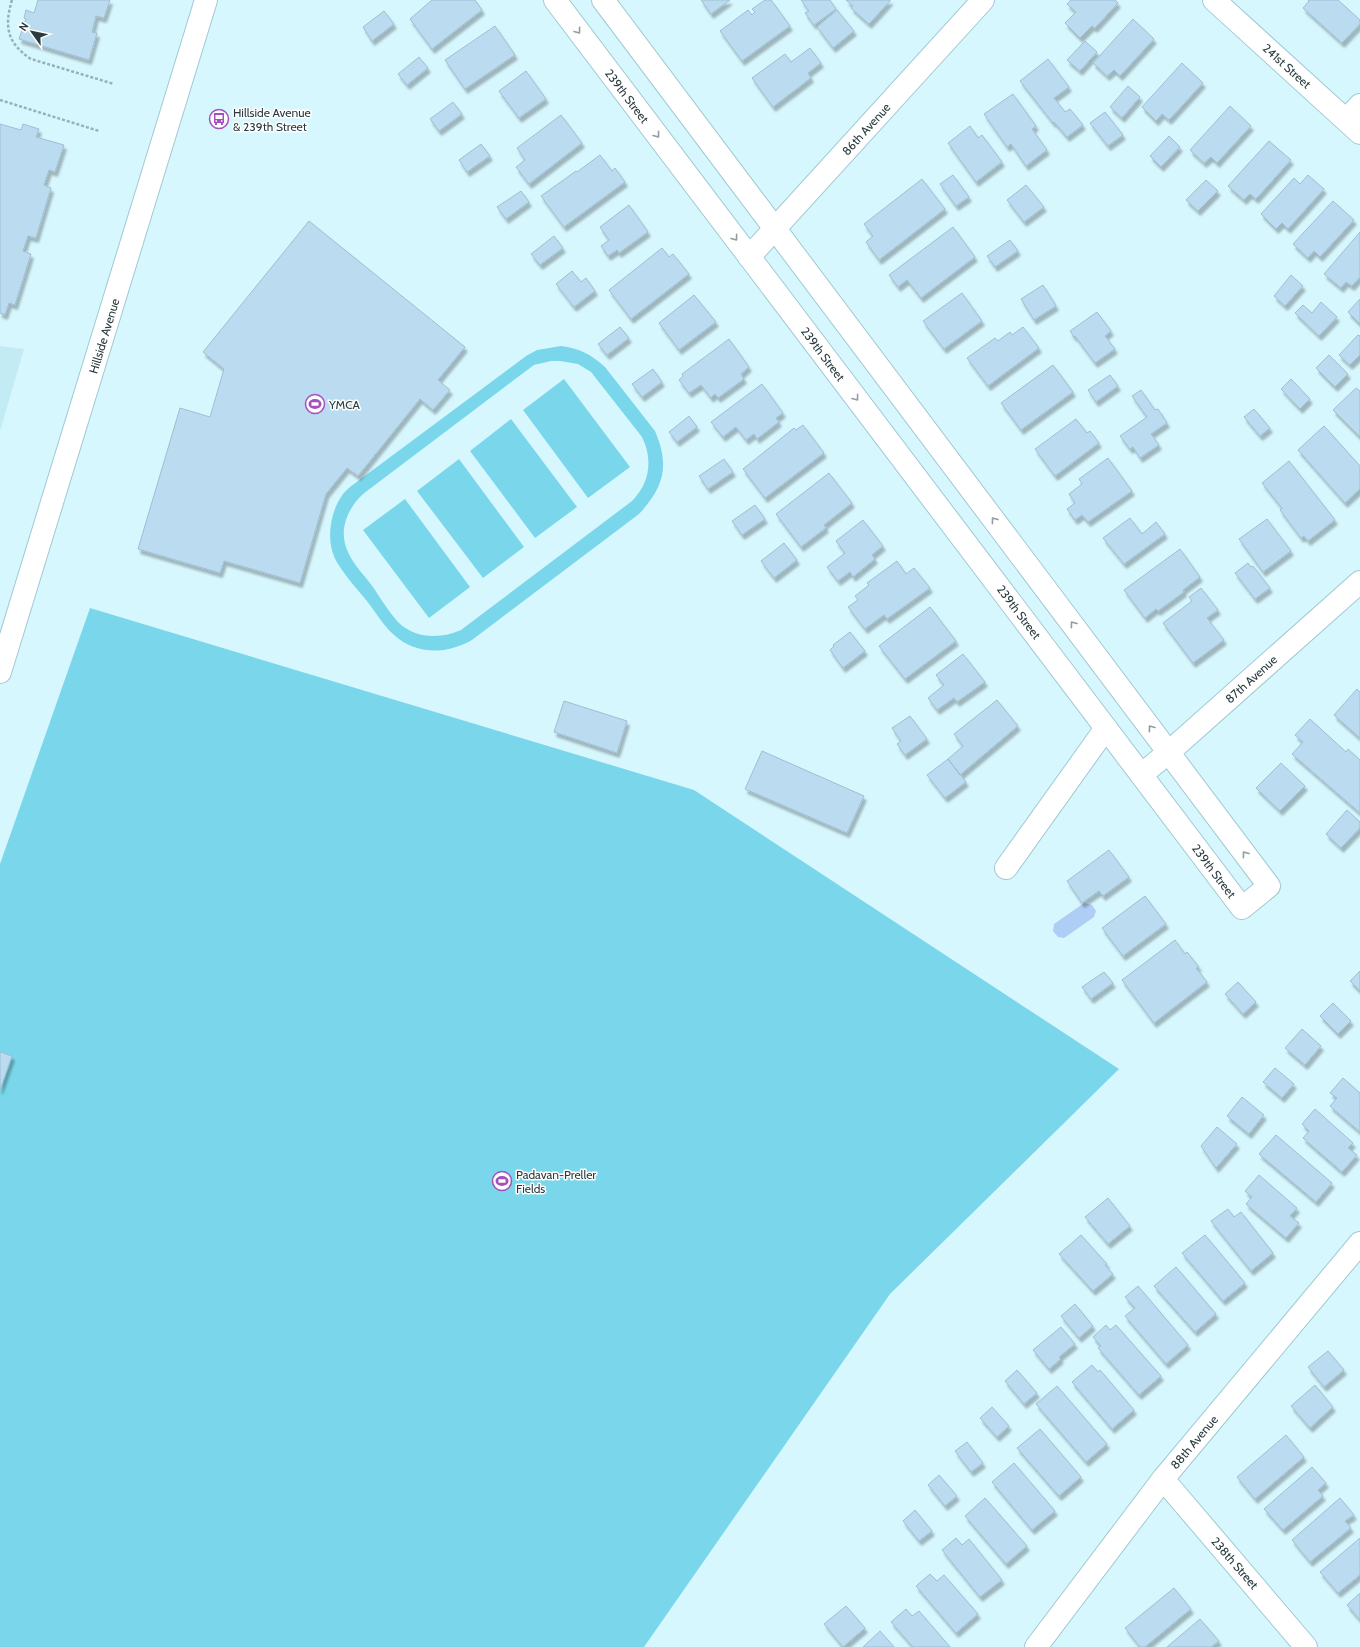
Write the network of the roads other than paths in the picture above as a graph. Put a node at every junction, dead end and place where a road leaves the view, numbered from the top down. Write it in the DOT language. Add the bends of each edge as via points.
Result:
graph roads {
  1 [pos="206,0"];
  2 [pos="555,0"];
  3 [pos="604,0"];
  4 [pos="983,0"];
  5 [pos="1214,0"];
  6 [pos="1355,119"];
  7 [pos="776,229"];
  8 [pos="749,257"];
  9 [pos="1360,582"];
  10 [pos="0,672"];
  11 [pos="1106,728"];
  12 [pos="1169,752"];
  13 [pos="1141,775"];
  14 [pos="1006,868"];
  15 [pos="1360,1243"];
  16 [pos="1163,1479"];
  17 [pos="1036,1647"];
  18 [pos="1306,1647"];
  1 -- 10 [label="street, Hillside Avenue"];
  2 -- 8 [label="street, 239th Street, one-way"];
  3 -- 7 [label="street, 239th Street"];
  4 -- 7 [label="street, 86th Avenue"];
  5 -- 6 [label="street, 241st Street"];
  7 -- 8 [label="street, 86th Avenue"];
  12 -- 7 [label="street, 239th Street, one-way"];
  8 -- 11 [label="street, 239th Street, one-way"];
  9 -- 12 [label="street, 87th Avenue"];
  11 -- 13 [label="street, 239th Street"];
  11 -- 14 [label="street"];
  12 -- 13 [label="street, 87th Avenue"];
  13 -- 12 [label="street, 239th Street, one-way" via="1242,908 1269,886"];
  15 -- 16 [label="street, 88th Avenue"];
  16 -- 17 [label="street, 88th Avenue"];
  16 -- 18 [label="street, 238th Street"];
}
